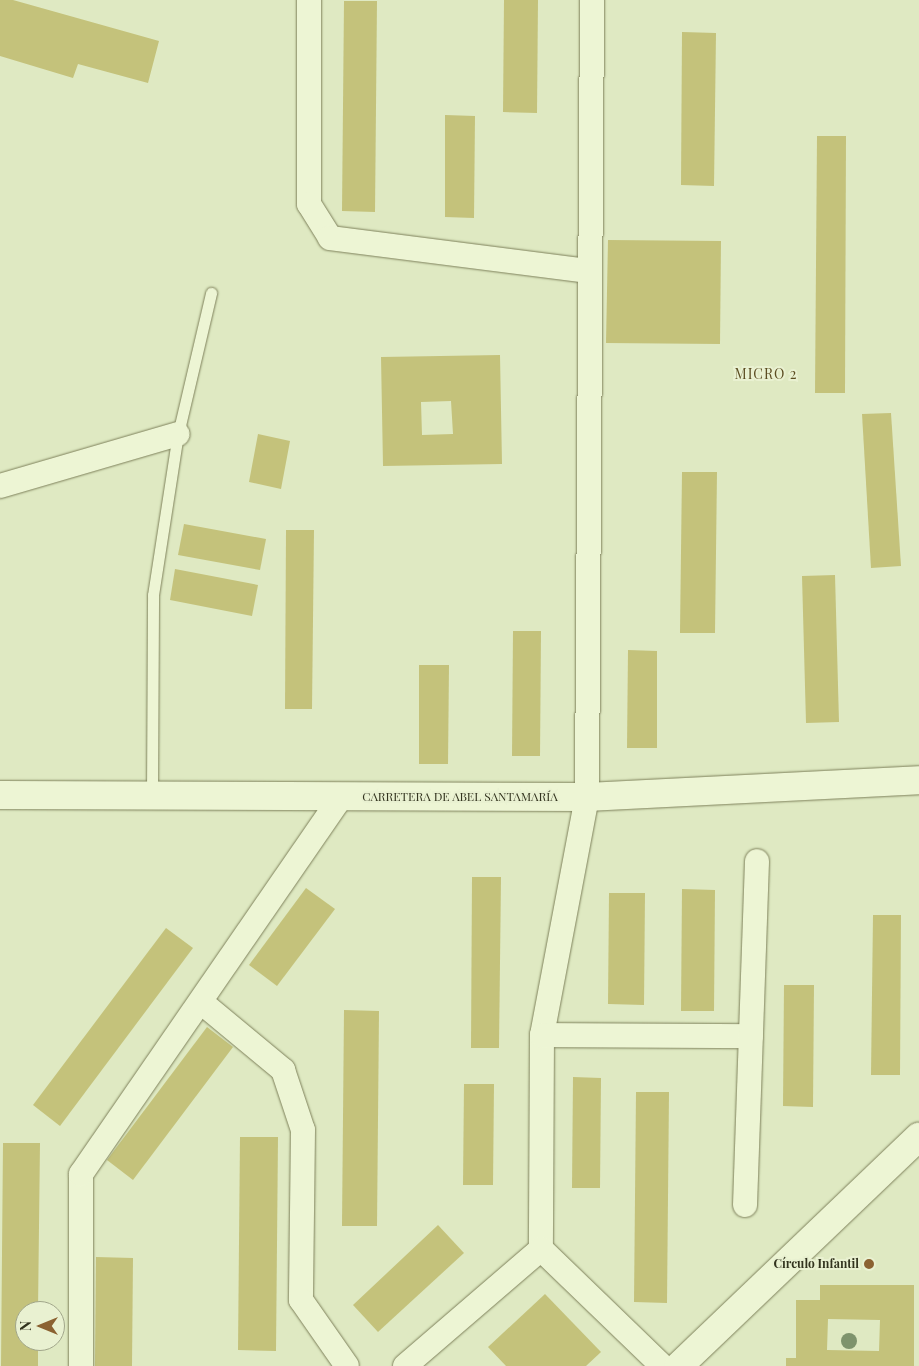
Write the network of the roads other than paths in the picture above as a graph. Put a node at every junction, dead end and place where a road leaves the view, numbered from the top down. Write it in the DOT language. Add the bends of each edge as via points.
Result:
graph roads {
  1 [pos="309,0"];
  2 [pos="592,0"];
  3 [pos="589,271"];
  4 [pos="211,293"];
  5 [pos="178,434"];
  6 [pos="0,486"];
  7 [pos="919,780"];
  8 [pos="152,795"];
  9 [pos="0,796"];
  10 [pos="340,796"];
  11 [pos="587,796"];
  12 [pos="757,861"];
  13 [pos="201,1002"];
  14 [pos="542,1034"];
  15 [pos="751,1036"];
  16 [pos="919,1138"];
  17 [pos="745,1205"];
  18 [pos="541,1249"];
  19 [pos="82,1366"];
  20 [pos="347,1366"];
  21 [pos="405,1366"];
  22 [pos="662,1366"];
  23 [pos="679,1366"];
  1 -- 3 [label="street" via="309,204 330,238"];
  2 -- 3 [label="street"];
  3 -- 11 [label="street"];
  4 -- 5 [label="lane"];
  5 -- 6 [label="street"];
  5 -- 8 [label="lane" via="153,595"];
  7 -- 11 [label="main road, CARRETERA DE ABEL SANTAMARÍA"];
  8 -- 9 [label="main road, CARRETERA DE ABEL SANTAMARÍA"];
  8 -- 10 [label="main road, CARRETERA DE ABEL SANTAMARÍA"];
  10 -- 11 [label="main road, CARRETERA DE ABEL SANTAMARÍA"];
  10 -- 13 [label="street"];
  11 -- 14 [label="street"];
  12 -- 15 [label="street"];
  13 -- 19 [label="street" via="81,1174"];
  13 -- 20 [label="street" via="283,1070 303,1130 302,1300"];
  14 -- 15 [label="street"];
  14 -- 18 [label="street"];
  15 -- 17 [label="street"];
  16 -- 23 [label="main road"];
  18 -- 21 [label="street"];
  18 -- 22 [label="street"];
}
